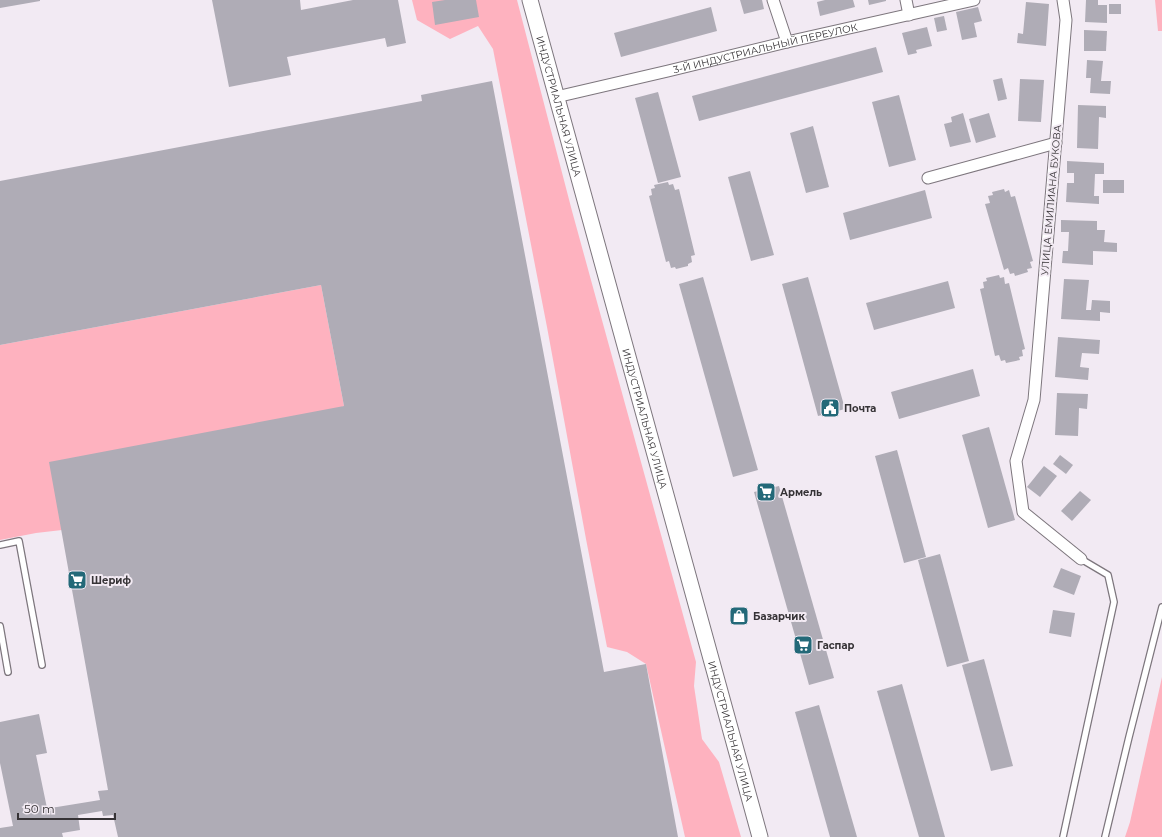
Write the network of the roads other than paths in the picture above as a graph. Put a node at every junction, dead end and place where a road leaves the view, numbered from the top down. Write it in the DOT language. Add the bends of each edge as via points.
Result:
graph roads {
  1 [pos="530,0"];
  2 [pos="773,0"];
  3 [pos="906,0"];
  4 [pos="974,0"];
  5 [pos="1063,0"];
  6 [pos="908,15"];
  7 [pos="787,42"];
  8 [pos="556,96"];
  9 [pos="1056,143"];
  10 [pos="928,178"];
  11 [pos="0,545"];
  12 [pos="1081,559"];
  13 [pos="1162,607"];
  14 [pos="0,626"];
  15 [pos="42,665"];
  16 [pos="8,672"];
  17 [pos="760,837"];
  18 [pos="1063,837"];
  19 [pos="1105,837"];
  1 -- 8 [label="street, ИНДУСТРИАЛЬНАЯ УЛИЦА"];
  2 -- 7 [label="street"];
  3 -- 6 [label="street"];
  4 -- 6 [label="street, 3-Й ИНДУСТРИАЛЬНЫЙ ПЕРЕУЛОК"];
  5 -- 9 [label="street, УЛИЦА ЕМИЛИАНА БУКОВА" via="1066,20"];
  6 -- 7 [label="street, 3-Й ИНДУСТРИАЛЬНЫЙ ПЕРЕУЛОК"];
  7 -- 8 [label="street, 3-Й ИНДУСТРИАЛЬНЫЙ ПЕРЕУЛОК"];
  8 -- 17 [label="street, ИНДУСТРИАЛЬНАЯ УЛИЦА"];
  9 -- 10 [label="street"];
  9 -- 12 [label="street, УЛИЦА ЕМИЛИАНА БУКОВА" via="1034,400 1016,461 1023,512"];
  11 -- 15 [label="lane" via="19,541"];
  12 -- 18 [label="lane" via="1108,575 1114,602"];
  13 -- 19 [label="lane"];
  14 -- 16 [label="lane"];
}
